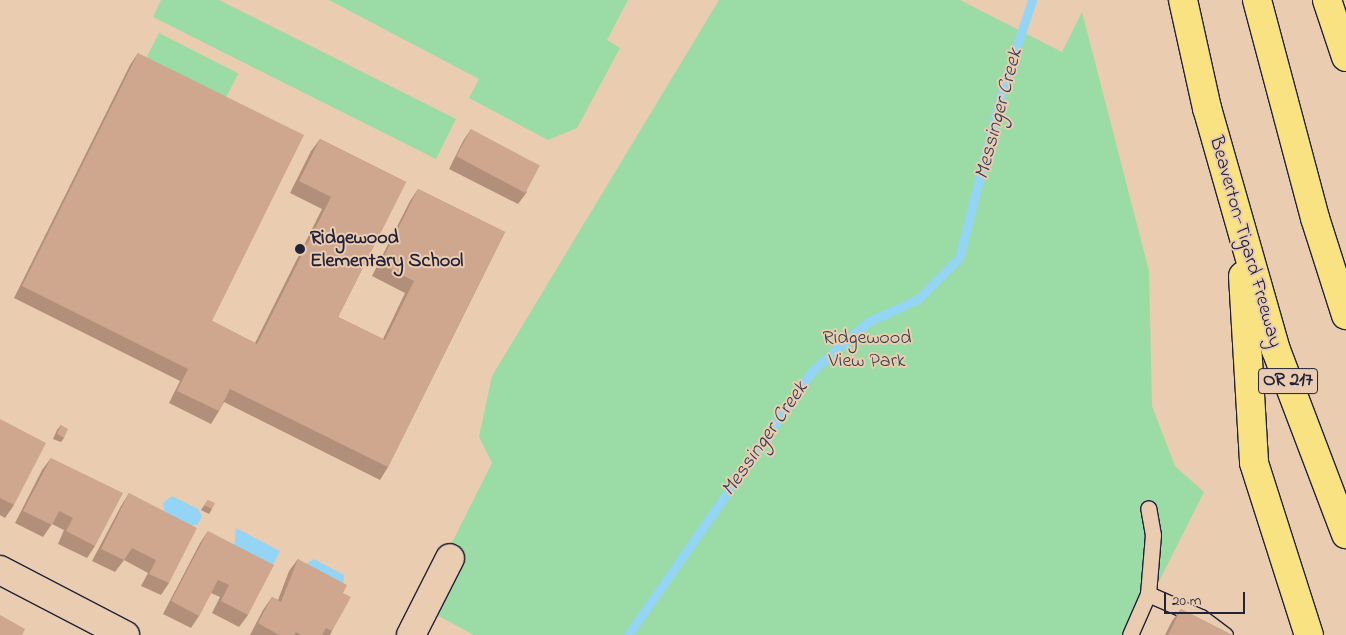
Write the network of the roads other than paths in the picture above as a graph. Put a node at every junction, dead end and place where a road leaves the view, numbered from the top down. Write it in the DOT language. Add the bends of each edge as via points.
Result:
graph roads {
  1 [pos="1183,0"];
  2 [pos="1257,0"];
  3 [pos="1327,0"];
  4 [pos="1346,57"];
  5 [pos="1240,224"];
  6 [pos="1346,315"];
  7 [pos="1148,508"];
  8 [pos="1346,534"];
  9 [pos="450,558"];
  10 [pos="0,570"];
  11 [pos="1148,594"];
  12 [pos="125,635"];
  13 [pos="411,635"];
  14 [pos="1130,635"];
  15 [pos="1225,635"];
  16 [pos="1309,635"];
  1 -- 5 [label="highway, Beaverton-Tigard Freeway / OR 217"];
  2 -- 6 [label="highway" via="1315,218"];
  3 -- 4 [label="highway"];
  5 -- 8 [label="highway, Beaverton-Tigard Freeway / OR 217" via="1276,350"];
  5 -- 16 [label="highway" via="1254,463"];
  7 -- 11 [label="lane" via="1153,535"];
  9 -- 13 [label="street"];
  10 -- 12 [label="street"];
  11 -- 14 [label="lane"];
  11 -- 15 [label="lane" via="1201,617"];
}
